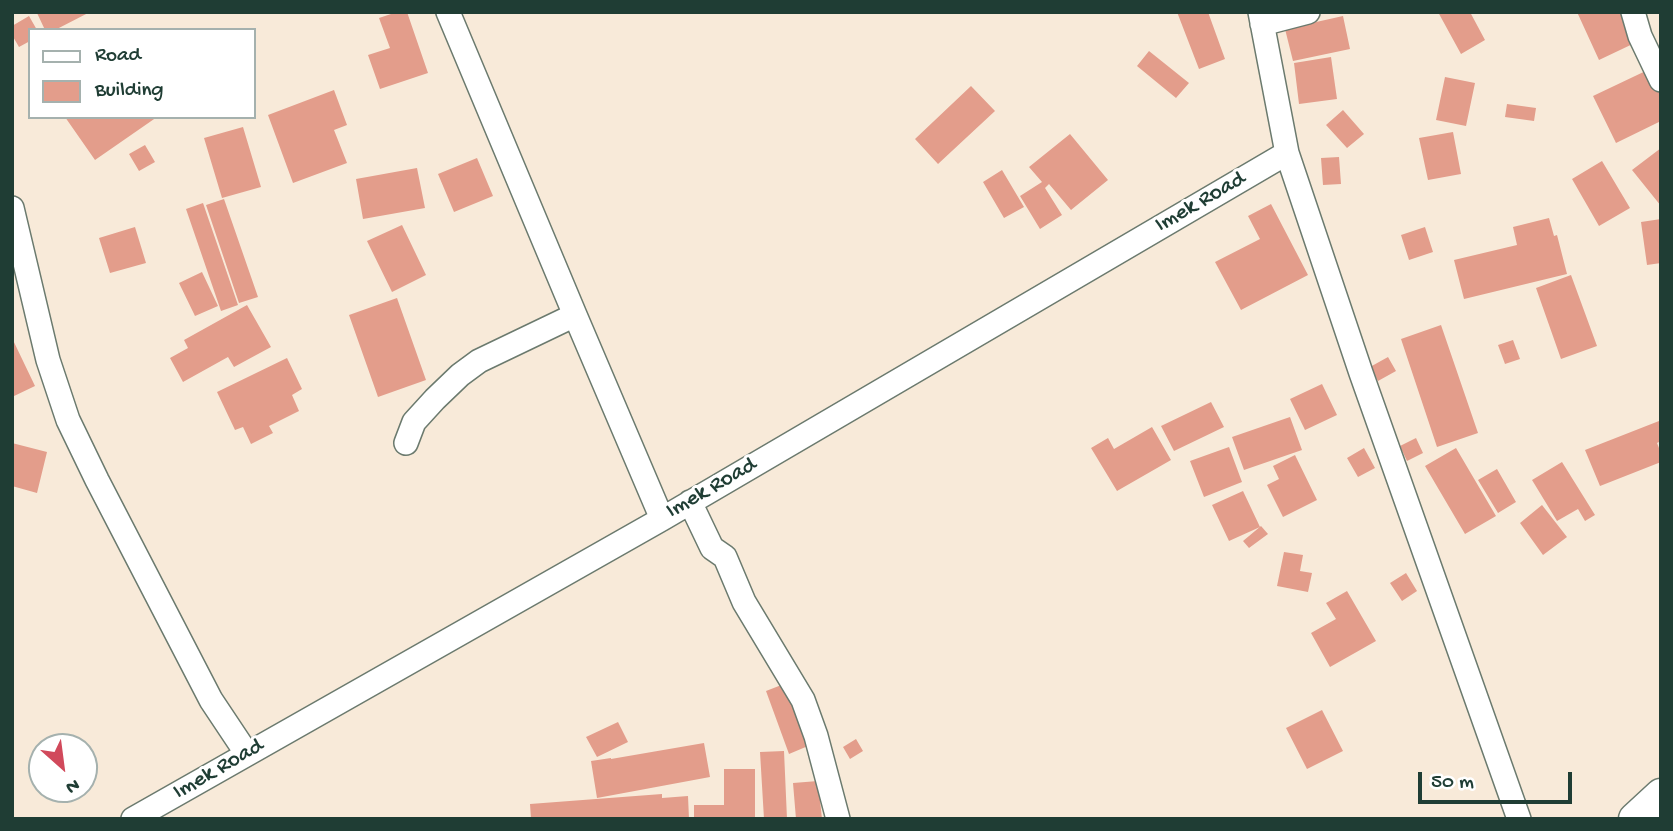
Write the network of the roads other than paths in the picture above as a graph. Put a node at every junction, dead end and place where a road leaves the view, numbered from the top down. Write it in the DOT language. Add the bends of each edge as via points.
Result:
graph roads {
  1 [pos="448,12"];
  2 [pos="1308,12"];
  3 [pos="1633,12"];
  4 [pos="1261,18"];
  5 [pos="1661,80"];
  6 [pos="1287,153"];
  7 [pos="12,208"];
  8 [pos="575,315"];
  9 [pos="406,443"];
  10 [pos="690,502"];
  11 [pos="662,519"];
  12 [pos="247,754"];
  13 [pos="1661,795"];
  14 [pos="133,819"];
  15 [pos="838,819"];
  16 [pos="1519,819"];
  17 [pos="1635,819"];
  1 -- 8 [label="street"];
  2 -- 4 [label="street"];
  3 -- 5 [label="street"];
  4 -- 6 [label="street"];
  6 -- 10 [label="street, Imek Road"];
  6 -- 16 [label="street"];
  7 -- 12 [label="street" via="48,360 68,419 211,701"];
  8 -- 9 [label="street" via="479,361 460,375 414,422"];
  8 -- 11 [label="street"];
  10 -- 11 [label="street, Imek Road"];
  10 -- 15 [label="street" via="712,548 725,557 744,602 803,700"];
  11 -- 12 [label="street, Imek Road"];
  12 -- 14 [label="street, Imek Road"];
  13 -- 17 [label="street"];
}
